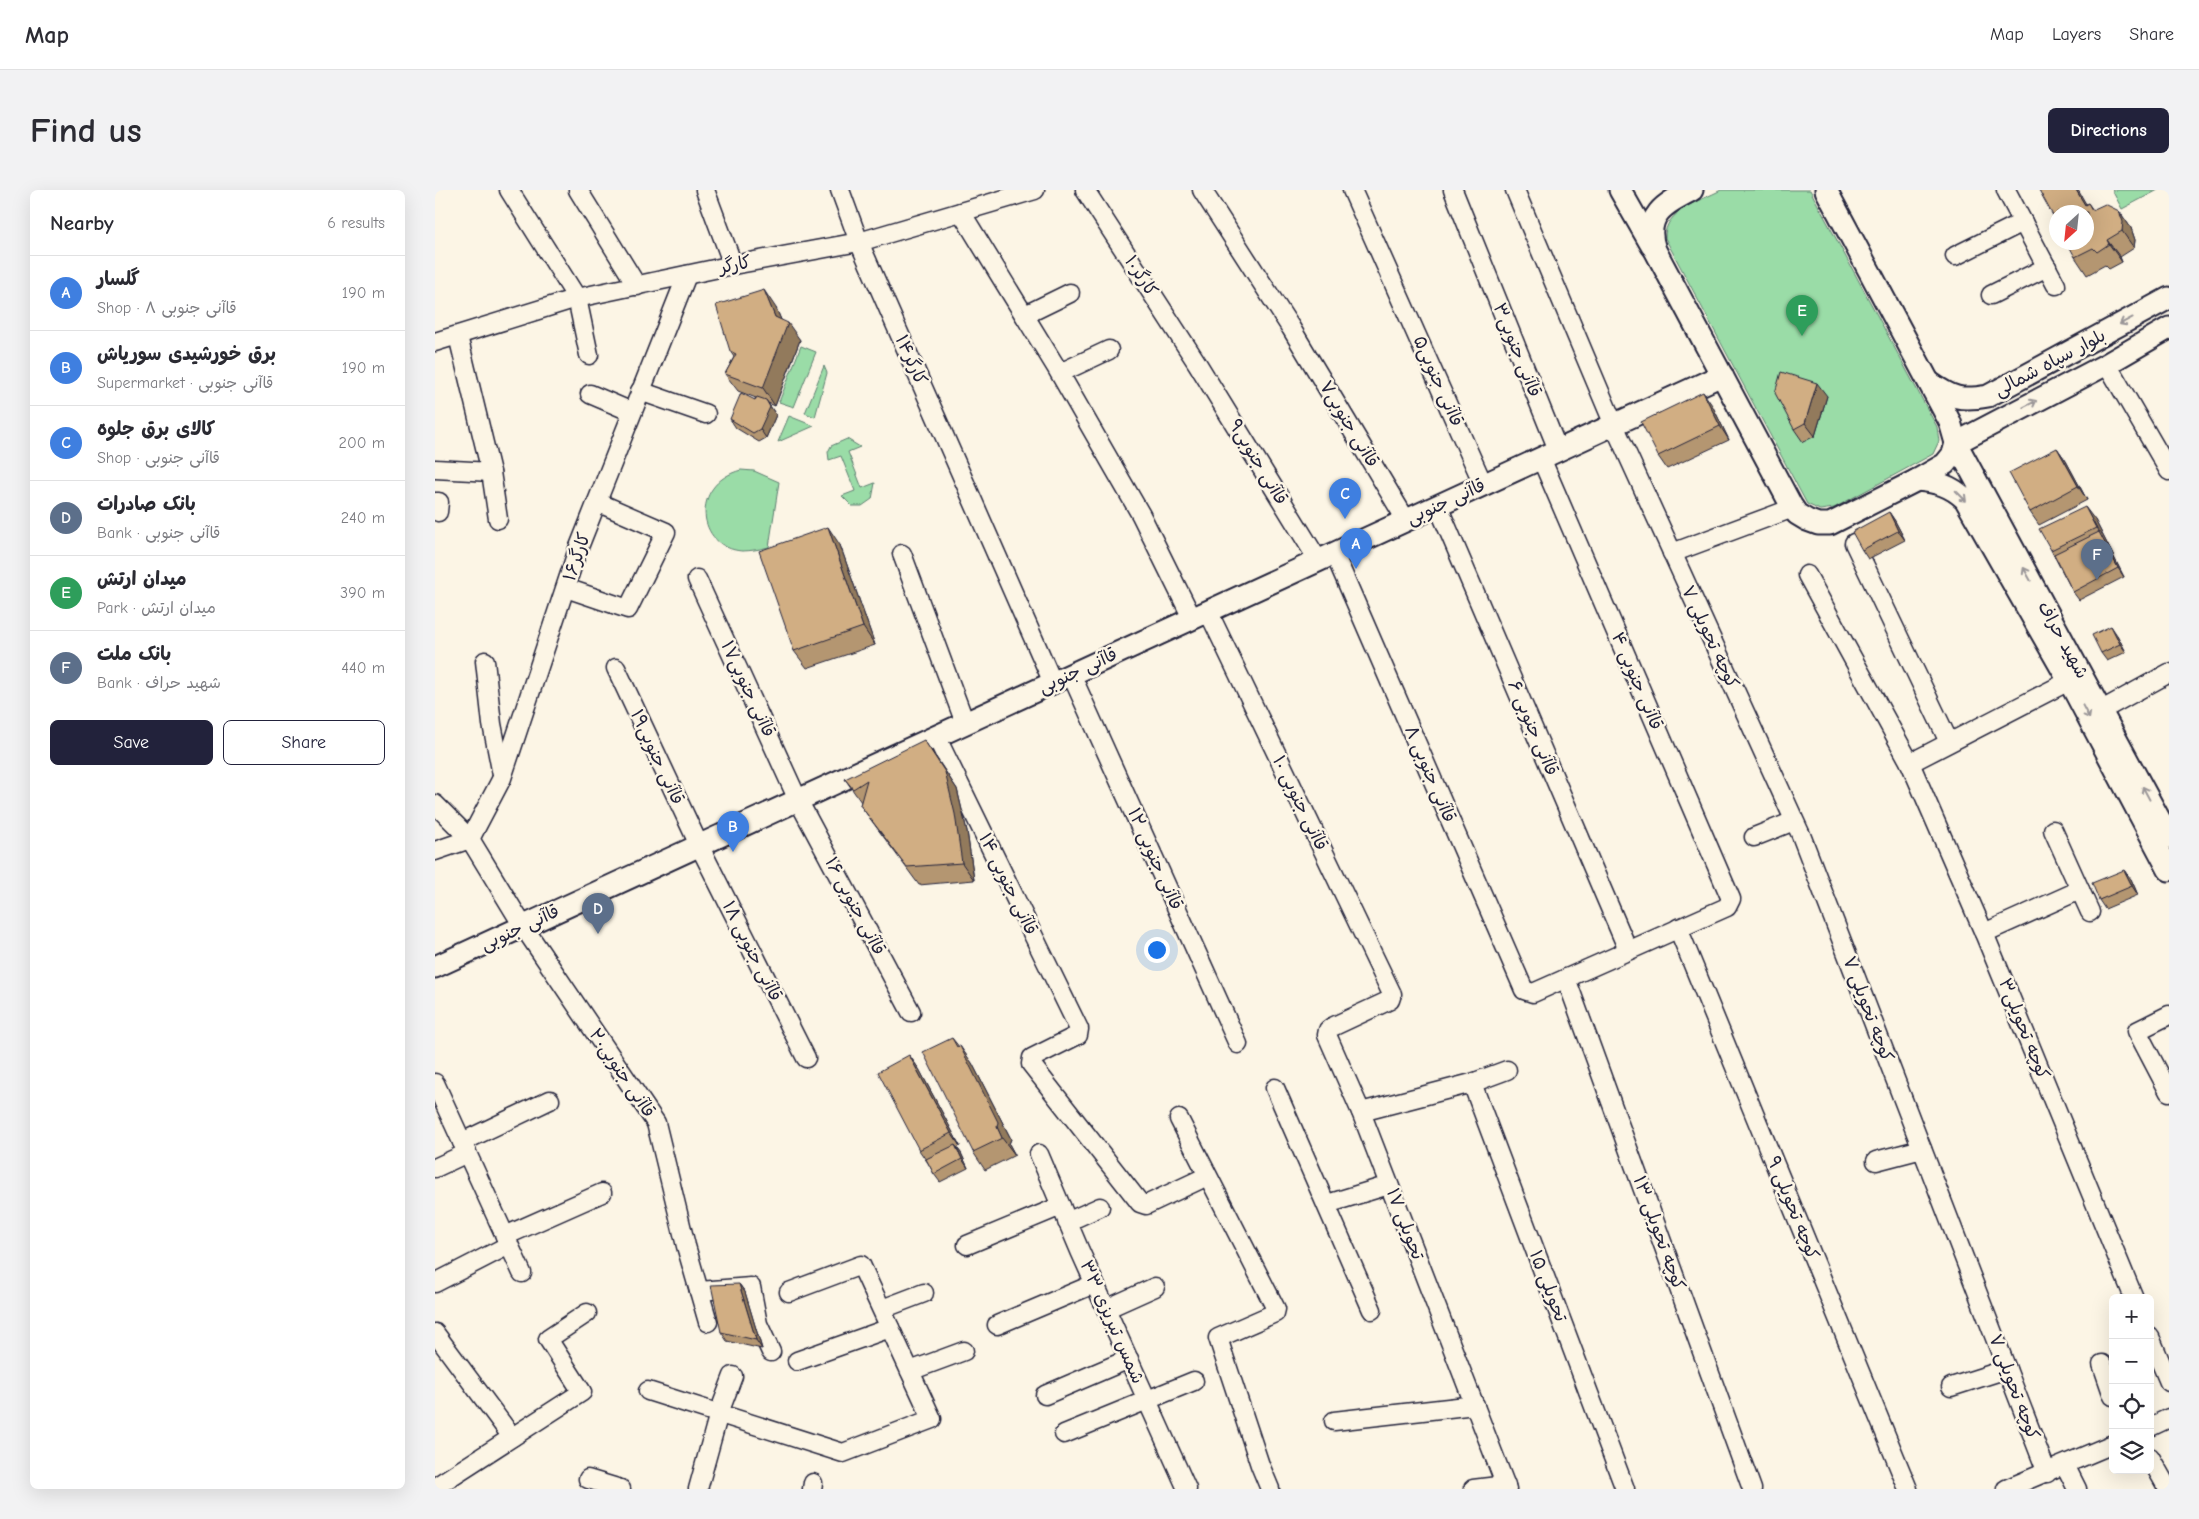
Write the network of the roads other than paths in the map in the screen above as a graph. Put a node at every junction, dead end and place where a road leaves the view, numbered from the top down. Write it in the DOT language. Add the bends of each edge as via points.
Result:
graph roads {
  1 [pos="509,190"];
  2 [pos="578,190"];
  3 [pos="705,190"];
  4 [pos="840,190"];
  5 [pos="1035,190"];
  6 [pos="1085,190"];
  7 [pos="1202,190"];
  8 [pos="1352,190"];
  9 [pos="1453,190"];
  10 [pos="1515,190"];
  11 [pos="1620,190"];
  12 [pos="1691,190"];
  13 [pos="1826,190"];
  14 [pos="2006,190"];
  15 [pos="992,196"];
  16 [pos="1666,196"];
  17 [pos="961,212"];
  18 [pos="2023,222"];
  19 [pos="859,242"];
  20 [pos="1655,250"];
  21 [pos="1955,256"];
  22 [pos="733,265"];
  23 [pos="2047,267"];
  24 [pos="687,275"];
  25 [pos="2056,285"];
  26 [pos="637,286"];
  27 [pos="1070,293"];
  28 [pos="1991,295"];
  29 [pos="577,298"];
  30 [pos="2169,298"];
  31 [pos="1025,316"];
  32 [pos="2169,328"];
  33 [pos="458,336"];
  34 [pos="435,342"];
  35 [pos="1109,350"];
  36 [pos="589,355"];
  37 [pos="1197,363"];
  38 [pos="2107,364"];
  39 [pos="1060,373"];
  40 [pos="1722,375"];
  41 [pos="1928,381"];
  42 [pos="640,391"];
  43 [pos="590,394"];
  44 [pos="1988,396"];
  45 [pos="632,412"];
  46 [pos="706,414"];
  47 [pos="2001,419"];
  48 [pos="1613,425"];
  49 [pos="1956,443"];
  50 [pos="1549,454"];
  51 [pos="435,470"];
  52 [pos="2169,471"];
  53 [pos="491,472"];
  54 [pos="1917,480"];
  55 [pos="1483,484"];
  56 [pos="597,502"];
  57 [pos="1438,506"];
  58 [pos="1793,508"];
  59 [pos="498,519"];
  60 [pos="1406,520"];
  61 [pos="1854,543"];
  62 [pos="2004,549"];
  63 [pos="996,551"];
  64 [pos="1672,553"];
  65 [pos="902,554"];
  66 [pos="1326,557"];
  67 [pos="1807,576"];
  68 [pos="697,579"];
  69 [pos="566,588"];
  70 [pos="1200,615"];
  71 [pos="485,661"];
  72 [pos="616,668"];
  73 [pos="2169,673"];
  74 [pos="1062,678"];
  75 [pos="2069,680"];
  76 [pos="2102,710"];
  77 [pos="965,723"];
  78 [pos="936,736"];
  79 [pos="1949,742"];
  80 [pos="1910,763"];
  81 [pos="503,778"];
  82 [pos="798,800"];
  83 [pos="435,804"];
  84 [pos="1794,821"];
  85 [pos="2053,830"];
  86 [pos="1754,837"];
  87 [pos="2169,837"];
  88 [pos="470,839"];
  89 [pos="699,845"];
  90 [pos="435,851"];
  91 [pos="2169,870"];
  92 [pos="2080,890"];
  93 [pos="2090,912"];
  94 [pos="523,926"];
  95 [pos="1678,928"];
  96 [pos="1984,933"];
  97 [pos="1628,950"];
  98 [pos="435,967"];
  99 [pos="1566,978"];
  100 [pos="1392,994"];
  101 [pos="911,1012"];
  102 [pos="2169,1015"];
  103 [pos="1238,1044"];
  104 [pos="806,1058"];
  105 [pos="1507,1070"];
  106 [pos="1472,1083"];
  107 [pos="435,1084"];
  108 [pos="1275,1088"];
  109 [pos="2169,1092"];
  110 [pos="551,1100"];
  111 [pos="1361,1112"];
  112 [pos="1179,1119"];
  113 [pos="465,1147"];
  114 [pos="1922,1149"];
  115 [pos="1039,1154"];
  116 [pos="1876,1161"];
  117 [pos="435,1168"];
  118 [pos="1199,1180"];
  119 [pos="1389,1185"];
  120 [pos="602,1193"];
  121 [pos="1327,1204"];
  122 [pos="1100,1207"];
  123 [pos="1064,1214"];
  124 [pos="507,1240"];
  125 [pos="967,1245"];
  126 [pos="522,1273"];
  127 [pos="435,1283"];
  128 [pos="1094,1284"];
  129 [pos="1155,1287"];
  130 [pos="699,1291"];
  131 [pos="789,1292"];
  132 [pos="924,1293"];
  133 [pos="2132,1294"];
  134 [pos="881,1310"];
  135 [pos="1106,1310"];
  136 [pos="1372,1310"];
  137 [pos="587,1313"];
  138 [pos="708,1322"];
  139 [pos="997,1325"];
  140 [pos="890,1328"];
  141 [pos="435,1333"];
  142 [pos="2151,1339"];
  143 [pos="964,1351"];
  144 [pos="771,1352"];
  145 [pos="1129,1359"];
  146 [pos="797,1362"];
  147 [pos="2101,1364"];
  148 [pos="2007,1370"];
  149 [pos="910,1371"];
  150 [pos="733,1376"];
  151 [pos="1194,1381"];
  152 [pos="2169,1382"];
  153 [pos="2109,1385"];
  154 [pos="1951,1387"];
  155 [pos="648,1391"];
  156 [pos="1045,1395"];
  157 [pos="1148,1401"];
  158 [pos="1475,1405"];
  159 [pos="719,1413"];
  160 [pos="2169,1418"];
  161 [pos="1334,1421"];
  162 [pos="2154,1425"];
  163 [pos="1064,1434"];
  164 [pos="512,1437"];
  165 [pos="2109,1446"];
  166 [pos="2154,1463"];
  167 [pos="2065,1465"];
  168 [pos="2047,1473"];
  169 [pos="588,1479"];
  170 [pos="435,1486"];
  171 [pos="1507,1487"];
  172 [pos="621,1489"];
  173 [pos="698,1489"];
  174 [pos="1187,1489"];
  175 [pos="1271,1489"];
  176 [pos="1473,1489"];
  177 [pos="1625,1489"];
  178 [pos="1753,1489"];
  179 [pos="1908,1489"];
  180 [pos="2007,1489"];
  181 [pos="2077,1489"];
  182 [pos="2168,1489"];
  1 -- 29 [label="street"];
  2 -- 26 [label="street"];
  3 -- 22 [label="street"];
  4 -- 19 [label="street, کارگر۱۴"];
  5 -- 15 [label="street, کارگر"];
  6 -- 37 [label="street, کارگر۱۰"];
  7 -- 60 [label="street, قاآنی جنوبی۷" via="1291,328"];
  8 -- 55 [label="street, قاآنی جنوبی۵"];
  9 -- 50 [label="street, قاآنی جنوبی۳"];
  10 -- 48 [label="street, کوچه تحویلی ۷"];
  11 -- 20 [label="main road"];
  12 -- 16 [label="main road"];
  13 -- 41 [label="main road, شهید حراف"];
  14 -- 18 [label="street"];
  15 -- 17 [label="street, کارگر"];
  16 -- 20 [label="main road" via="1651,228"];
  17 -- 19 [label="street, کارگر"];
  17 -- 31 [label="street, قاآنی جنوبی ۱۰"];
  18 -- 21 [label="street"];
  18 -- 23 [label="street"];
  19 -- 22 [label="street, کارگر"];
  19 -- 63 [label="street, کارگر۱۴"];
  20 -- 40 [label="main road"];
  22 -- 24 [label="street, کارگر"];
  23 -- 25 [label="street"];
  23 -- 28 [label="street"];
  24 -- 26 [label="street, کارگر"];
  24 -- 42 [label="street, کارگر۱۶"];
  26 -- 29 [label="street, کارگر"];
  27 -- 31 [label="street"];
  29 -- 33 [label="street, کارگر"];
  29 -- 36 [label="street"];
  30 -- 44 [label="main road, بلوار سپاه شمالی, one-way"];
  31 -- 39 [label="street, قاآنی جنوبی ۱۰"];
  32 -- 38 [label="main road, بلوار سپاه شمالی"];
  33 -- 34 [label="street, کارگر"];
  33 -- 53 [label="street"];
  35 -- 39 [label="street"];
  37 -- 66 [label="street, قاآنی جنوبی۹"];
  47 -- 38 [label="main road, بلوار سپاه شمالی, one-way"];
  38 -- 52 [label="street"];
  39 -- 70 [label="street, قاآنی جنوبی ۱۰"];
  40 -- 48 [label="main road, قاآنی جنوبی"];
  40 -- 58 [label="main road"];
  41 -- 44 [label="main road, بلوار سپاه شمالی" via="1950,397 1969,400"];
  41 -- 49 [label="main road, شهید حراف" via="1950,422"];
  42 -- 45 [label="street, کارگر۱۶"];
  42 -- 46 [label="street"];
  43 -- 45 [label="street"];
  44 -- 47 [label="main road" via="1986,412"];
  45 -- 56 [label="street, کارگر۱۶"];
  47 -- 49 [label="main road, بلوار سپاه شمالی"];
  48 -- 50 [label="main road, قاآنی جنوبی"];
  48 -- 64 [label="street, کوچه تحویلی ۷"];
  49 -- 54 [label="main road" via="1945,464"];
  49 -- 62 [label="main road, شهید حراف"];
  50 -- 55 [label="main road, قاآنی جنوبی"];
  50 -- 95 [label="street, قاآنی جنوبی ۴" via="1731,899 1727,908"];
  51 -- 53 [label="street"];
  53 -- 59 [label="street"];
  54 -- 58 [label="main road" via="1830,524 1807,520"];
  54 -- 62 [label="main road, one-way" via="1939,482 1953,488"];
  55 -- 57 [label="main road, قاآنی جنوبی"];
  56 -- 69 [label="street, کارگر۱۶"];
  56 -- 69 [label="street" via="666,532 628,609"];
  57 -- 60 [label="main road, قاآنی جنوبی"];
  57 -- 97 [label="street, قاآنی جنوبی ۶"];
  58 -- 64 [label="street"];
  60 -- 66 [label="main road, قاآنی جنوبی"];
  61 -- 79 [label="street"];
  62 -- 75 [label="main road"];
  76 -- 62 [label="main road, شهید حراف, one-way"];
  63 -- 74 [label="street, قاآنی جنوبی ۱۲"];
  64 -- 84 [label="street, کوچه تحویلی ۷"];
  65 -- 77 [label="street"];
  66 -- 70 [label="main road, قاآنی جنوبی"];
  66 -- 99 [label="street, قاآنی جنوبی ۸" via="1524,990 1528,993"];
  67 -- 80 [label="street, کوچه تحویلی۳"];
  68 -- 82 [label="street, قاآنی جنوبی۱۷"];
  69 -- 81 [label="street, کارگر۱۶"];
  70 -- 74 [label="main road, قاآنی جنوبی"];
  70 -- 100 [label="street, قاآنی جنوبی ۱۰"];
  71 -- 81 [label="street" via="492,724"];
  72 -- 89 [label="street, قاآنی جنوبی۱۹"];
  73 -- 76 [label="street"];
  74 -- 77 [label="main road, قاآنی جنوبی"];
  74 -- 103 [label="street, قاآنی جنوبی ۱۲"];
  75 -- 79 [label="street"];
  75 -- 91 [label="main road, one-way"];
  87 -- 76 [label="main road, شهید حراف, one-way"];
  77 -- 78 [label="main road, قاآنی جنوبی"];
  78 -- 82 [label="main road, قاآنی جنوبی"];
  78 -- 118 [label="street, قاآنی جنوبی ۱۴" via="1079,1032 1032,1058 1031,1064 1140,1203 1146,1205"];
  79 -- 80 [label="street"];
  80 -- 96 [label="street, کوچه تحویلی۳"];
  81 -- 88 [label="street, کارگر۱۶"];
  82 -- 89 [label="main road, قاآنی جنوبی"];
  82 -- 101 [label="street, قاآنی جنوبی ۱۶"];
  83 -- 88 [label="street, ۲۰قاآنی جنوبی"];
  84 -- 86 [label="street"];
  84 -- 114 [label="street, کوچه تحویلی ۷"];
  85 -- 92 [label="street"];
  88 -- 90 [label="street"];
  88 -- 94 [label="street, ۲۰قاآنی جنوبی"];
  89 -- 94 [label="main road, قاآنی جنوبی"];
  89 -- 104 [label="street, قاآنی جنوبی ۱۸"];
  92 -- 93 [label="street"];
  92 -- 96 [label="street"];
  94 -- 98 [label="main road, قاآنی جنوبی"];
  94 -- 130 [label="street, ۲۰قاآنی جنوبی" via="656,1123"];
  95 -- 97 [label="street"];
  95 -- 179 [label="street, کوچه تحویلی ۹"];
  96 -- 133 [label="street, کوچه تحویلی۳"];
  97 -- 99 [label="street"];
  99 -- 178 [label="street, کوچه تحویلی ۱۳"];
  100 -- 111 [label="street, تحویلی ۱۷" via="1390,1000 1328,1030 1327,1035"];
  102 -- 109 [label="street" via="2137,1031"];
  105 -- 106 [label="street"];
  106 -- 111 [label="street"];
  106 -- 177 [label="street, تحویلی ۱۵"];
  107 -- 113 [label="street"];
  108 -- 121 [label="street"];
  110 -- 113 [label="street"];
  111 -- 119 [label="street, تحویلی ۱۷"];
  112 -- 175 [label="street" via="1276,1309 1275,1314 1218,1338 1259,1465"];
  113 -- 117 [label="street"];
  113 -- 124 [label="street"];
  114 -- 116 [label="street"];
  114 -- 148 [label="street, کوچه تحویلی ۷"];
  115 -- 123 [label="street, شمس تبریزی ۳۳"];
  119 -- 121 [label="street"];
  119 -- 158 [label="street, تحویلی ۱۷"];
  120 -- 124 [label="street"];
  121 -- 136 [label="street"];
  122 -- 123 [label="street"];
  123 -- 125 [label="street"];
  123 -- 128 [label="street, شمس تبریزی ۳۳"];
  124 -- 126 [label="street"];
  124 -- 127 [label="street"];
  128 -- 135 [label="street, شمس تبریزی ۳۳"];
  128 -- 139 [label="street"];
  129 -- 135 [label="street"];
  130 -- 138 [label="street, ۲۰قاآنی جنوبی"];
  130 -- 144 [label="street" via="751,1287 758,1324"];
  131 -- 134 [label="street" via="861,1264"];
  132 -- 134 [label="street"];
  134 -- 140 [label="street"];
  135 -- 145 [label="street, شمس تبریزی ۳۳"];
  137 -- 164 [label="street" via="549,1339 582,1392"];
  140 -- 146 [label="street"];
  140 -- 149 [label="street"];
  141 -- 164 [label="street"];
  142 -- 152 [label="street"];
  143 -- 149 [label="street"];
  145 -- 156 [label="street"];
  145 -- 157 [label="street, شمس تبریزی ۳۳"];
  147 -- 153 [label="street"];
  148 -- 154 [label="street"];
  148 -- 168 [label="street, کوچه تحویلی ۷"];
  149 -- 159 [label="street" via="932,1419 843,1453"];
  150 -- 159 [label="street"];
  151 -- 157 [label="street"];
  155 -- 159 [label="street"];
  157 -- 163 [label="street"];
  157 -- 174 [label="street, شمس تبریزی ۳۳"];
  158 -- 161 [label="street"];
  158 -- 171 [label="street, تحویلی ۱۷"];
  159 -- 173 [label="street"];
  160 -- 162 [label="street"];
  164 -- 170 [label="street"];
  165 -- 167 [label="street"];
  166 -- 182 [label="street"];
  167 -- 168 [label="street"];
  167 -- 181 [label="street"];
  168 -- 180 [label="street"];
  169 -- 172 [label="street"];
  171 -- 176 [label="street"];
}
